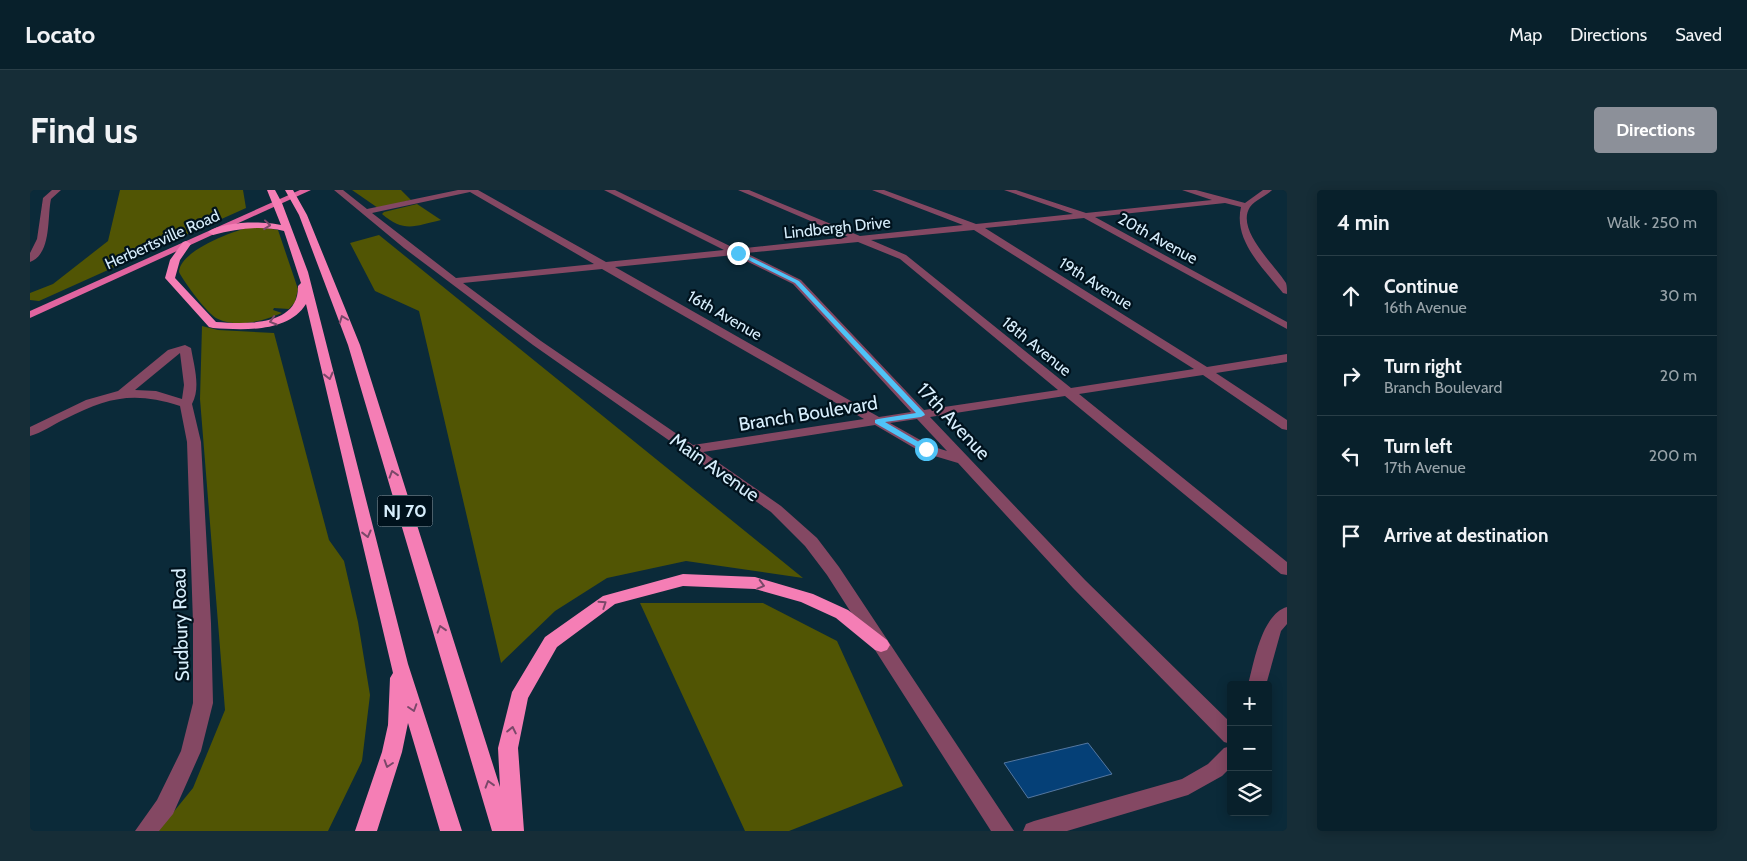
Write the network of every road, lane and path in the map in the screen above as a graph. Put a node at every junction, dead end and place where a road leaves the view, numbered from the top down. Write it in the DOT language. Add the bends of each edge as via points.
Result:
graph roads {
  1 [pos="57,190"];
  2 [pos="271,190"];
  3 [pos="338,190"];
  4 [pos="471,190"];
  5 [pos="608,190"];
  6 [pos="742,190"];
  7 [pos="876,190"];
  8 [pos="1008,190"];
  9 [pos="1186,190"];
  10 [pos="1268,190"];
  11 [pos="296,192"];
  12 [pos="1223,201"];
  13 [pos="278,203"];
  14 [pos="1246,206"];
  15 [pos="366,212"];
  16 [pos="1085,215"];
  17 [pos="976,226"];
  18 [pos="287,228"];
  19 [pos="213,232"];
  20 [pos="864,239"];
  21 [pos="186,244"];
  22 [pos="738,253"];
  23 [pos="30,260"];
  24 [pos="604,265"];
  25 [pos="303,272"];
  26 [pos="454,282"];
  27 [pos="1287,291"];
  28 [pos="32,314"];
  29 [pos="1287,326"];
  30 [pos="1287,358"];
  31 [pos="1204,370"];
  32 [pos="1068,392"];
  33 [pos="121,395"];
  34 [pos="186,404"];
  35 [pos="921,415"];
  36 [pos="878,421"];
  37 [pos="1287,426"];
  38 [pos="30,432"];
  39 [pos="690,450"];
  40 [pos="964,460"];
  41 [pos="1287,570"];
  42 [pos="1287,613"];
  43 [pos="881,645"];
  44 [pos="399,664"];
  45 [pos="1258,681"];
  46 [pos="1227,732"];
  47 [pos="1227,758"];
  48 [pos="146,831"];
  49 [pos="366,831"];
  50 [pos="451,831"];
  51 [pos="503,831"];
  52 [pos="512,831"];
  53 [pos="1003,831"];
  54 [pos="1034,831"];
  1 -- 23 [label="street" via="48,198 41,245"];
  2 -- 13 [label="highway, NJ 70"];
  3 -- 15 [label="street, Main Avenue"];
  4 -- 15 [label="street"];
  4 -- 24 [label="street, 16th Avenue"];
  5 -- 22 [label="street, 17th Avenue"];
  6 -- 20 [label="street, 18th Avenue"];
  7 -- 17 [label="street, 19th Avenue"];
  8 -- 16 [label="street, 20th Avenue"];
  9 -- 12 [label="street"];
  10 -- 14 [label="street"];
  11 -- 13 [label="main road, Herbertsville Road"];
  51 -- 11 [label="highway, NJ 70, one-way" via="354,346"];
  12 -- 14 [label="street"];
  12 -- 16 [label="street, Lindbergh Drive"];
  13 -- 18 [label="highway, NJ 70"];
  13 -- 19 [label="main road, Herbertsville Road"];
  14 -- 27 [label="street" via="1242,221 1246,234"];
  15 -- 26 [label="street, Main Avenue"];
  16 -- 17 [label="street, Lindbergh Drive"];
  16 -- 29 [label="street, 20th Avenue"];
  17 -- 20 [label="street, Lindbergh Drive"];
  17 -- 31 [label="street, 19th Avenue"];
  19 -- 18 [label="highway, one-way" via="260,224"];
  18 -- 25 [label="highway, NJ 70"];
  19 -- 21 [label="main road, Herbertsville Road"];
  20 -- 22 [label="street, Lindbergh Drive"];
  20 -- 32 [label="street, 18th Avenue" via="902,257"];
  25 -- 21 [label="highway, one-way" via="303,301 291,314 254,326 213,325 170,278 175,260"];
  21 -- 28 [label="main road, Herbertsville Road"];
  22 -- 24 [label="street, Lindbergh Drive"];
  22 -- 35 [label="street, 17th Avenue" via="797,282"];
  24 -- 26 [label="street, Lindbergh Drive"];
  24 -- 36 [label="street, 16th Avenue"];
  25 -- 44 [label="highway, NJ 70, one-way"];
  26 -- 39 [label="street, Main Avenue"];
  30 -- 31 [label="street, Branch Boulevard"];
  31 -- 32 [label="street, Branch Boulevard"];
  31 -- 37 [label="street, 19th Avenue"];
  32 -- 35 [label="street, Branch Boulevard"];
  32 -- 41 [label="street, 18th Avenue"];
  33 -- 34 [label="street" via="156,395"];
  33 -- 34 [label="street" via="172,352 185,348 190,387"];
  33 -- 38 [label="street" via="73,408"];
  34 -- 48 [label="street, Sudbury Road" via="194,442 203,703 191,751 165,806"];
  35 -- 36 [label="street, Branch Boulevard"];
  35 -- 40 [label="street, 17th Avenue"];
  36 -- 39 [label="street, Branch Boulevard"];
  36 -- 40 [label="street, 16th Avenue" via="926,449"];
  39 -- 43 [label="street, Main Avenue" via="776,510 811,542"];
  40 -- 46 [label="street, 17th Avenue" via="1079,584"];
  42 -- 45 [label="street" via="1273,629"];
  52 -- 43 [label="highway, one-way" via="508,748 519,697 551,642 609,600 683,580 755,582 807,598 842,614"];
  43 -- 53 [label="street, Main Avenue"];
  44 -- 49 [label="highway, one-way" via="398,725"];
  44 -- 50 [label="highway, NJ 70, one-way"];
  47 -- 54 [label="street" via="1215,770 1188,786"];
}
